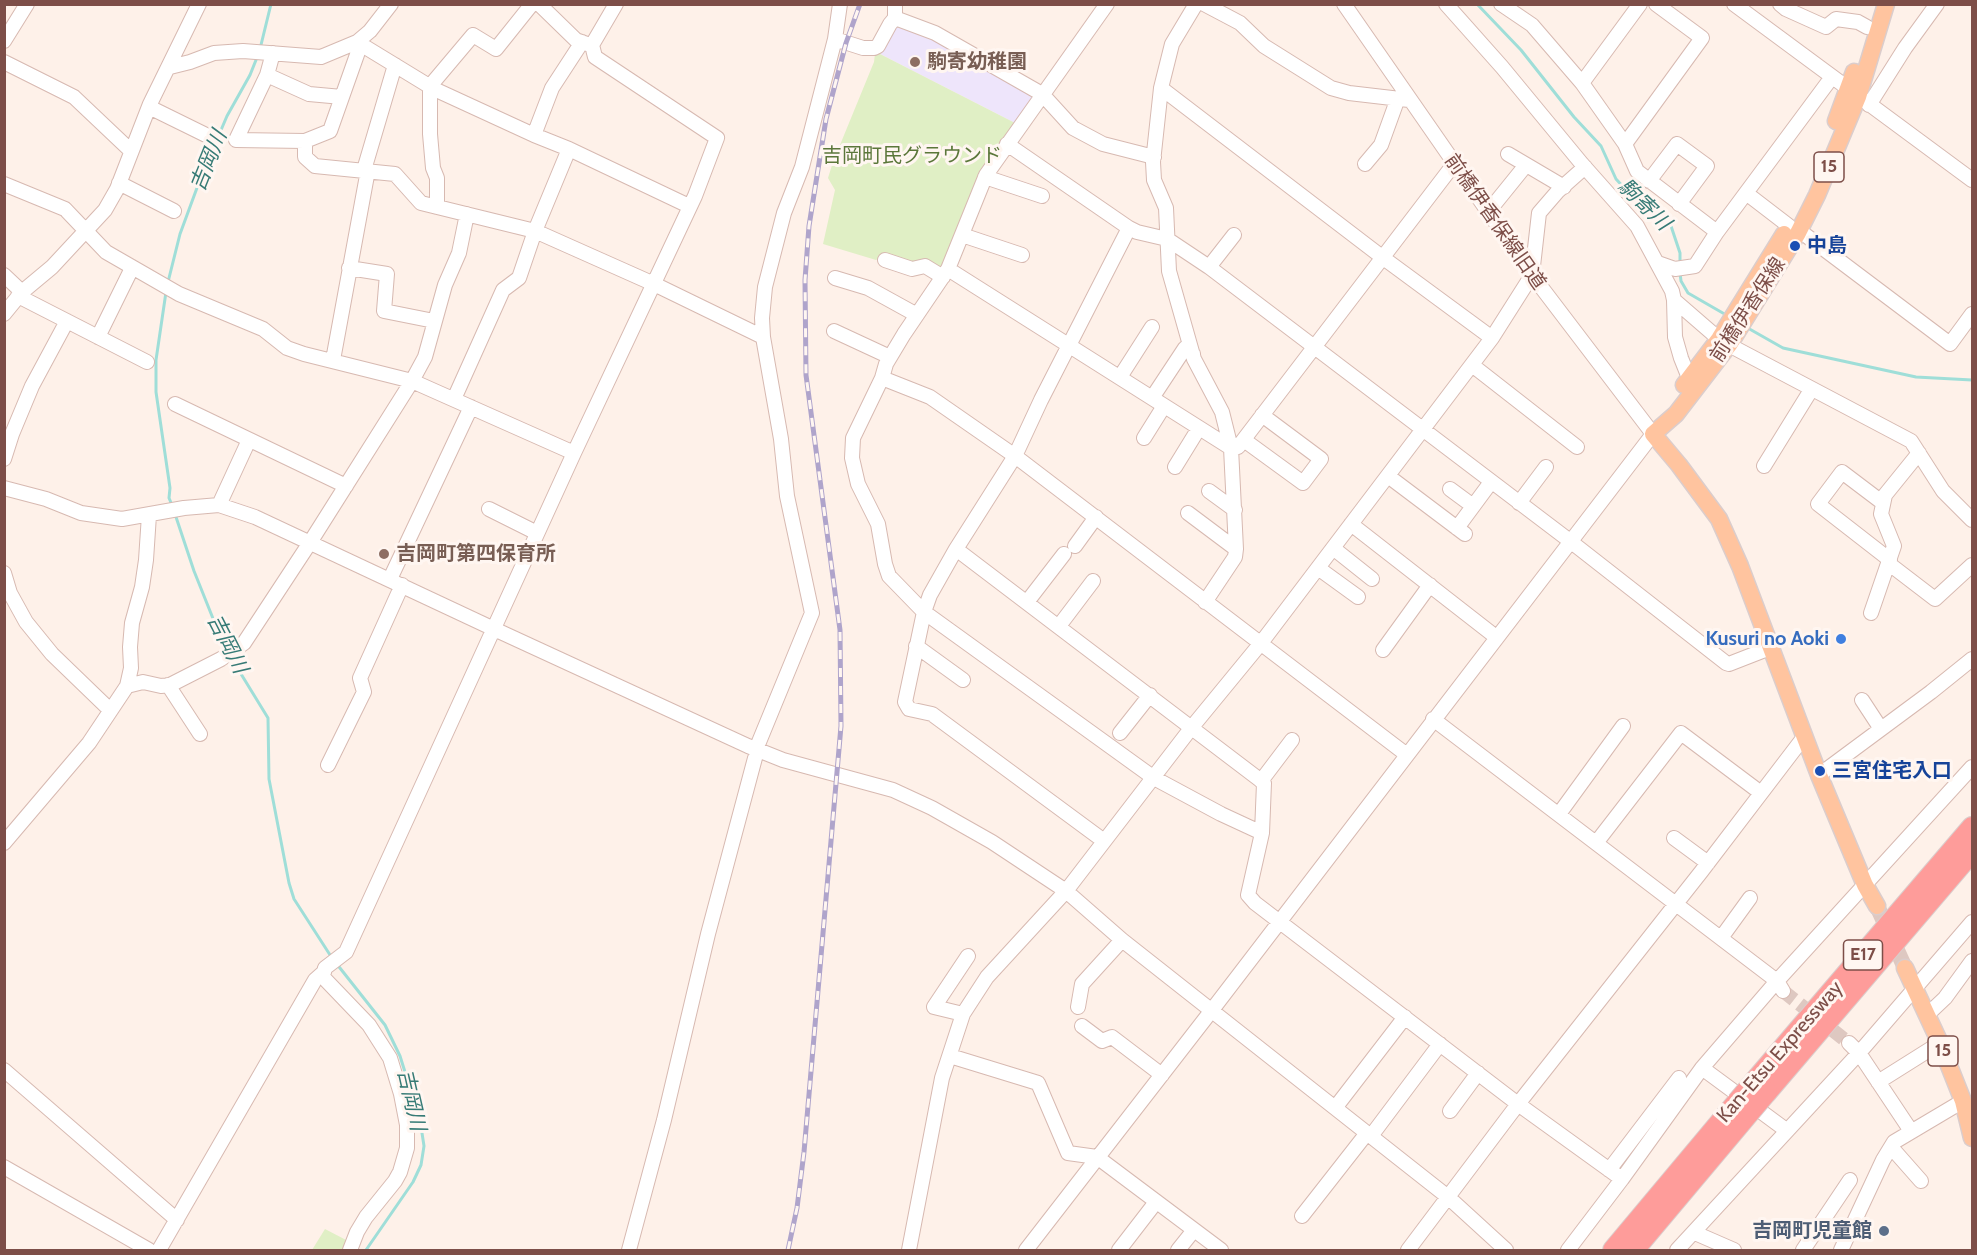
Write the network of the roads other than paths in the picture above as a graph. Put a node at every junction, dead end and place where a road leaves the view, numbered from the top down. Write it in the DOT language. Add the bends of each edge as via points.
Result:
graph roads {
  1 [pos="27,4"];
  2 [pos="199,4"];
  3 [pos="390,4"];
  4 [pos="531,4"];
  5 [pos="539,4"];
  6 [pos="616,4"];
  7 [pos="840,4"];
  8 [pos="1088,4"];
  9 [pos="1196,4"];
  10 [pos="1204,4"];
  11 [pos="1344,4"];
  12 [pos="1446,4"];
  13 [pos="1501,4"];
  14 [pos="1640,4"];
  15 [pos="1656,4"];
  16 [pos="1780,4"];
  17 [pos="1874,4"];
  18 [pos="1886,4"];
  19 [pos="1937,4"];
  20 [pos="1736,5"];
  21 [pos="1104,9"];
  22 [pos="895,11"];
  23 [pos="1867,27"];
  24 [pos="835,39"];
  25 [pos="4,41"];
  26 [pos="357,42"];
  27 [pos="587,44"];
  28 [pos="271,53"];
  29 [pos="4,62"];
  30 [pos="395,65"];
  31 [pos="170,67"];
  32 [pos="267,75"];
  33 [pos="1832,77"];
  34 [pos="1582,83"];
  35 [pos="430,86"];
  36 [pos="1161,88"];
  37 [pos="1042,94"];
  38 [pos="342,97"];
  39 [pos="1858,97"];
  40 [pos="1403,99"];
  41 [pos="149,107"];
  42 [pos="534,135"];
  43 [pos="208,136"];
  44 [pos="305,141"];
  45 [pos="1007,144"];
  46 [pos="1625,144"];
  47 [pos="569,149"];
  48 [pos="131,151"];
  49 [pos="1508,154"];
  50 [pos="1154,157"];
  51 [pos="1365,164"];
  52 [pos="1454,164"];
  53 [pos="1526,165"];
  54 [pos="1585,167"];
  55 [pos="366,170"];
  56 [pos="985,177"];
  57 [pos="1972,180"];
  58 [pos="1649,181"];
  59 [pos="119,183"];
  60 [pos="4,184"];
  61 [pos="1564,187"];
  62 [pos="1746,193"];
  63 [pos="1042,196"];
  64 [pos="1678,204"];
  65 [pos="689,206"];
  66 [pos="437,207"];
  67 [pos="174,211"];
  68 [pos="1488,212"];
  69 [pos="466,214"];
  70 [pos="1789,226"];
  71 [pos="1129,228"];
  72 [pos="535,231"];
  73 [pos="86,232"];
  74 [pos="1717,232"];
  75 [pos="1804,234"];
  76 [pos="962,235"];
  77 [pos="1234,235"];
  78 [pos="1167,239"];
  79 [pos="1022,255"];
  80 [pos="1382,257"];
  81 [pos="885,260"];
  82 [pos="1658,263"];
  83 [pos="1209,267"];
  84 [pos="132,268"];
  85 [pos="349,268"];
  86 [pos="945,273"];
  87 [pos="4,275"];
  88 [pos="1532,275"];
  89 [pos="835,278"];
  90 [pos="654,284"];
  91 [pos="20,294"];
  92 [pos="1674,300"];
  93 [pos="4,314"];
  94 [pos="1972,314"];
  95 [pos="917,315"];
  96 [pos="1738,320"];
  97 [pos="67,321"];
  98 [pos="434,321"];
  99 [pos="1152,327"];
  100 [pos="834,331"];
  101 [pos="98,337"];
  102 [pos="763,337"];
  103 [pos="1492,338"];
  104 [pos="1724,342"];
  105 [pos="1070,345"];
  106 [pos="1314,347"];
  107 [pos="1193,354"];
  108 [pos="890,357"];
  109 [pos="333,360"];
  110 [pos="147,362"];
  111 [pos="1472,365"];
  112 [pos="1120,377"];
  113 [pos="882,378"];
  114 [pos="1689,378"];
  115 [pos="412,381"];
  116 [pos="1811,390"];
  117 [pos="1152,398"];
  118 [pos="454,399"];
  119 [pos="175,405"];
  120 [pos="1164,406"];
  121 [pos="471,407"];
  122 [pos="1262,415"];
  123 [pos="1199,428"];
  124 [pos="1423,431"];
  125 [pos="1653,434"];
  126 [pos="1144,438"];
  127 [pos="249,440"];
  128 [pos="1244,440"];
  129 [pos="1577,447"];
  130 [pos="1231,448"];
  131 [pos="574,453"];
  132 [pos="1919,453"];
  133 [pos="1015,456"];
  134 [pos="4,459"];
  135 [pos="1764,466"];
  136 [pos="1175,467"];
  137 [pos="1546,467"];
  138 [pos="1389,476"];
  139 [pos="1491,482"];
  140 [pos="346,486"];
  141 [pos="4,488"];
  142 [pos="1450,489"];
  143 [pos="1209,491"];
  144 [pos="1519,503"];
  145 [pos="1883,503"];
  146 [pos="219,505"];
  147 [pos="1473,506"];
  148 [pos="489,509"];
  149 [pos="1235,510"];
  150 [pos="1188,513"];
  151 [pos="154,514"];
  152 [pos="1096,517"];
  153 [pos="1972,520"];
  154 [pos="1351,524"];
  155 [pos="537,533"];
  156 [pos="311,541"];
  157 [pos="1570,541"];
  158 [pos="1333,548"];
  159 [pos="956,549"];
  160 [pos="1236,549"];
  161 [pos="1889,561"];
  162 [pos="1972,565"];
  163 [pos="1318,568"];
  164 [pos="4,573"];
  165 [pos="1372,579"];
  166 [pos="1093,581"];
  167 [pos="396,582"];
  168 [pos="1430,585"];
  169 [pos="1358,597"];
  170 [pos="1027,602"];
  171 [pos="1206,602"];
  172 [pos="924,612"];
  173 [pos="1871,613"];
  174 [pos="1059,626"];
  175 [pos="494,629"];
  176 [pos="1496,638"];
  177 [pos="1261,643"];
  178 [pos="916,646"];
  179 [pos="1770,648"];
  180 [pos="1383,650"];
  181 [pos="1972,659"];
  182 [pos="963,680"];
  183 [pos="168,685"];
  184 [pos="127,686"];
  185 [pos="1150,695"];
  186 [pos="1862,700"];
  187 [pos="110,710"];
  188 [pos="1433,719"];
  189 [pos="1623,726"];
  190 [pos="1192,727"];
  191 [pos="1881,729"];
  192 [pos="200,734"];
  193 [pos="1120,734"];
  194 [pos="1804,737"];
  195 [pos="1292,740"];
  196 [pos="759,742"];
  197 [pos="1407,755"];
  198 [pos="755,758"];
  199 [pos="328,765"];
  200 [pos="1972,767"];
  201 [pos="1819,775"];
  202 [pos="1154,778"];
  203 [pos="1261,781"];
  204 [pos="1761,793"];
  205 [pos="1559,814"];
  206 [pos="1972,827"];
  207 [pos="1262,833"];
  208 [pos="1674,838"];
  209 [pos="1104,841"];
  210 [pos="4,843"];
  211 [pos="1596,843"];
  212 [pos="1972,852"];
  213 [pos="1708,863"];
  214 [pos="1865,885"];
  215 [pos="1066,891"];
  216 [pos="1750,898"];
  217 [pos="1676,903"];
  218 [pos="1877,906"];
  219 [pos="1279,921"];
  220 [pos="1972,922"];
  221 [pos="1721,938"];
  222 [pos="1122,940"];
  223 [pos="968,956"];
  224 [pos="1972,961"];
  225 [pos="1905,968"];
  226 [pos="323,971"];
  227 [pos="1780,986"];
  228 [pos="1915,988"];
  229 [pos="1078,1006"];
  230 [pos="1212,1010"];
  231 [pos="963,1014"];
  232 [pos="1927,1015"];
  233 [pos="1405,1017"];
  234 [pos="1082,1026"];
  235 [pos="1849,1042"];
  236 [pos="1940,1043"];
  237 [pos="1440,1044"];
  238 [pos="1859,1053"];
  239 [pos="950,1056"];
  240 [pos="1702,1068"];
  241 [pos="4,1070"];
  242 [pos="1478,1073"];
  243 [pos="1162,1075"];
  244 [pos="1679,1078"];
  245 [pos="1878,1082"];
  246 [pos="1760,1087"];
  247 [pos="1963,1101"];
  248 [pos="1518,1104"];
  249 [pos="1744,1107"];
  250 [pos="1335,1108"];
  251 [pos="1450,1111"];
  252 [pos="1786,1130"];
  253 [pos="1911,1131"];
  254 [pos="1369,1135"];
  255 [pos="1972,1138"];
  256 [pos="1891,1147"];
  257 [pos="1097,1157"];
  258 [pos="4,1167"];
  259 [pos="1610,1170"];
  260 [pos="1622,1179"];
  261 [pos="1850,1180"];
  262 [pos="1921,1181"];
  263 [pos="1448,1197"];
  264 [pos="1156,1202"];
  265 [pos="1302,1216"];
  266 [pos="177,1220"];
  267 [pos="1194,1230"];
  268 [pos="1695,1233"];
  269 [pos="149,1251"];
  270 [pos="159,1251"];
  271 [pos="350,1251"];
  272 [pos="629,1251"];
  273 [pos="909,1251"];
  274 [pos="1026,1251"];
  275 [pos="1119,1251"];
  276 [pos="1179,1251"];
  277 [pos="1221,1251"];
  278 [pos="1408,1251"];
  279 [pos="1506,1251"];
  280 [pos="1568,1251"];
  281 [pos="1613,1251"];
  282 [pos="1634,1251"];
  283 [pos="1677,1251"];
  284 [pos="1734,1251"];
  285 [pos="1803,1251"];
  286 [pos="1841,1251"];
  1 -- 25 [label="street"];
  2 -- 31 [label="street"];
  3 -- 26 [label="street"];
  4 -- 35 [label="street" via="496,50 473,36"];
  5 -- 27 [label="street" via="576,40"];
  6 -- 27 [label="street"];
  7 -- 24 [label="street"];
  8 -- 21 [label="street"];
  9 -- 36 [label="street" via="1172,44"];
  10 -- 40 [label="street" via="1240,23 1264,46 1331,88"];
  11 -- 40 [label="street, 前橋伊香保線旧道"];
  12 -- 54 [label="street"];
  13 -- 34 [label="street" via="1532,25"];
  14 -- 34 [label="street"];
  15 -- 46 [label="street" via="1702,38"];
  16 -- 23 [label="street" via="1827,27 1836,20"];
  17 -- 23 [label="main road, 前橋伊香保線 / 15"];
  18 -- 39 [label="main road, 前橋伊香保線 / 15"];
  19 -- 39 [label="street" via="1905,48"];
  20 -- 33 [label="street"];
  21 -- 37 [label="street"];
  22 -- 24 [label="street" via="874,48"];
  22 -- 37 [label="street"];
  23 -- 39 [label="main road, 前橋伊香保線 / 15"];
  24 -- 102 [label="street" via="802,167 772,254 765,287"];
  26 -- 28 [label="street" via="321,57"];
  26 -- 30 [label="street"];
  26 -- 38 [label="street" via="359,49"];
  27 -- 42 [label="street" via="552,88"];
  27 -- 65 [label="street" via="596,57 717,138"];
  28 -- 31 [label="street" via="214,52"];
  28 -- 32 [label="street"];
  29 -- 48 [label="street" via="74,98"];
  30 -- 35 [label="street"];
  30 -- 55 [label="street"];
  31 -- 41 [label="street"];
  32 -- 38 [label="street" via="309,94"];
  32 -- 44 [label="street" via="236,141"];
  33 -- 39 [label="street"];
  33 -- 62 [label="street"];
  34 -- 46 [label="street"];
  35 -- 42 [label="street"];
  35 -- 66 [label="street"];
  36 -- 50 [label="street"];
  36 -- 80 [label="street"];
  37 -- 45 [label="street"];
  37 -- 50 [label="street" via="1074,128 1103,144"];
  38 -- 44 [label="street" via="330,131"];
  39 -- 57 [label="street"];
  39 -- 70 [label="main road, 前橋伊香保線 / 15"];
  39 -- 96 [label="main road, 前橋伊香保線 / 15" via="1798,233"];
  40 -- 51 [label="street" via="1382,145"];
  40 -- 52 [label="street, 前橋伊香保線旧道"];
  41 -- 43 [label="street"];
  41 -- 48 [label="street"];
  42 -- 47 [label="street"];
  44 -- 55 [label="street" via="304,157 315,166"];
  45 -- 56 [label="street"];
  45 -- 71 [label="street"];
  46 -- 58 [label="street" via="1637,171"];
  47 -- 65 [label="street"];
  47 -- 72 [label="street"];
  48 -- 59 [label="street"];
  49 -- 53 [label="street"];
  50 -- 78 [label="street" via="1154,180 1166,208"];
  52 -- 68 [label="street, 前橋伊香保線旧道"];
  52 -- 80 [label="street"];
  53 -- 61 [label="street"];
  53 -- 68 [label="street"];
  54 -- 61 [label="street"];
  54 -- 82 [label="street" via="1637,226"];
  55 -- 66 [label="street" via="394,174 421,203"];
  55 -- 85 [label="street"];
  56 -- 63 [label="street"];
  56 -- 76 [label="street"];
  58 -- 64 [label="street"];
  58 -- 64 [label="street" via="1677,144 1707,165"];
  59 -- 67 [label="street"];
  59 -- 73 [label="street" via="105,210"];
  60 -- 73 [label="street" via="64,209"];
  61 -- 88 [label="street" via="1539,213"];
  62 -- 70 [label="street"];
  62 -- 74 [label="street"];
  64 -- 74 [label="street"];
  65 -- 90 [label="street"];
  66 -- 69 [label="street"];
  68 -- 88 [label="street, 前橋伊香保線旧道"];
  69 -- 72 [label="street"];
  69 -- 98 [label="street" via="459,253"];
  70 -- 96 [label="main road, 前橋伊香保線 / 15"];
  71 -- 78 [label="street"];
  71 -- 105 [label="street"];
  72 -- 90 [label="street"];
  72 -- 118 [label="street" via="519,278 503,290"];
  73 -- 84 [label="street" via="106,252"];
  73 -- 91 [label="street"];
  74 -- 82 [label="street" via="1695,266 1676,269"];
  75 -- 94 [label="street" via="1950,345"];
  76 -- 79 [label="street"];
  76 -- 86 [label="street"];
  77 -- 83 [label="street"];
  78 -- 83 [label="street"];
  78 -- 107 [label="street" via="1169,271"];
  80 -- 103 [label="street"];
  80 -- 106 [label="street"];
  81 -- 86 [label="street" via="912,269 925,266"];
  82 -- 92 [label="street"];
  83 -- 106 [label="street"];
  84 -- 101 [label="street"];
  84 -- 109 [label="street" via="179,294 263,328 287,348"];
  85 -- 98 [label="street" via="387,274 384,311"];
  85 -- 109 [label="street"];
  86 -- 95 [label="street"];
  86 -- 105 [label="street"];
  87 -- 91 [label="street"];
  88 -- 103 [label="street"];
  88 -- 125 [label="street, 前橋伊香保線旧道"];
  89 -- 95 [label="street" via="868,288"];
  90 -- 102 [label="street"];
  90 -- 131 [label="street"];
  91 -- 93 [label="street"];
  91 -- 97 [label="street"];
  92 -- 104 [label="street"];
  92 -- 114 [label="street" via="1675,337"];
  95 -- 108 [label="street"];
  96 -- 104 [label="main road, 前橋伊香保線 / 15"];
  97 -- 101 [label="street"];
  97 -- 134 [label="street" via="32,386"];
  98 -- 115 [label="street" via="425,357"];
  99 -- 112 [label="street"];
  100 -- 108 [label="street"];
  101 -- 110 [label="street"];
  102 -- 196 [label="street" via="787,496 812,613"];
  103 -- 111 [label="street"];
  104 -- 114 [label="main road, 前橋伊香保線 / 15"];
  104 -- 116 [label="street"];
  104 -- 125 [label="main road, 前橋伊香保線 / 15" via="1676,414"];
  105 -- 112 [label="street"];
  105 -- 133 [label="street"];
  106 -- 122 [label="street"];
  106 -- 124 [label="street"];
  107 -- 117 [label="street" via="1185,348"];
  107 -- 130 [label="street" via="1222,412"];
  108 -- 113 [label="street"];
  109 -- 115 [label="street"];
  111 -- 124 [label="street"];
  111 -- 129 [label="street"];
  112 -- 117 [label="street"];
  113 -- 133 [label="street" via="930,397"];
  113 -- 172 [label="street" via="853,438 852,458 858,484 878,524 889,576"];
  114 -- 125 [label="main road, 前橋伊香保線 / 15"];
  115 -- 118 [label="street"];
  115 -- 140 [label="street"];
  116 -- 132 [label="street" via="1911,441"];
  116 -- 135 [label="street"];
  117 -- 120 [label="street"];
  118 -- 121 [label="street"];
  119 -- 127 [label="street"];
  120 -- 123 [label="street"];
  120 -- 126 [label="street"];
  121 -- 131 [label="street"];
  121 -- 167 [label="street"];
  122 -- 128 [label="street"];
  122 -- 128 [label="street" via="1321,459 1303,483"];
  123 -- 130 [label="street"];
  123 -- 136 [label="street"];
  124 -- 138 [label="street"];
  124 -- 139 [label="street"];
  125 -- 157 [label="street"];
  125 -- 179 [label="main road" via="1719,519"];
  127 -- 140 [label="street"];
  127 -- 146 [label="street"];
  128 -- 130 [label="street"];
  130 -- 149 [label="street"];
  131 -- 155 [label="street"];
  132 -- 145 [label="street" via="1885,495"];
  132 -- 153 [label="street" via="1943,490"];
  133 -- 152 [label="street"];
  133 -- 159 [label="street"];
  137 -- 144 [label="street"];
  138 -- 147 [label="street" via="1461,531"];
  138 -- 154 [label="street"];
  139 -- 144 [label="street"];
  139 -- 147 [label="street"];
  140 -- 156 [label="street"];
  141 -- 151 [label="street" via="81,513 122,519"];
  142 -- 147 [label="street"];
  143 -- 149 [label="street"];
  144 -- 157 [label="street"];
  145 -- 161 [label="street" via="1881,514 1894,546"];
  145 -- 161 [label="street" via="1842,472 1818,504"];
  146 -- 151 [label="street"];
  146 -- 156 [label="street"];
  148 -- 155 [label="street"];
  149 -- 160 [label="street"];
  150 -- 160 [label="street"];
  151 -- 184 [label="street" via="132,623"];
  152 -- 170 [label="street"];
  152 -- 171 [label="street"];
  154 -- 158 [label="street"];
  154 -- 168 [label="street"];
  155 -- 175 [label="street"];
  156 -- 167 [label="street"];
  156 -- 183 [label="street" via="244,643"];
  157 -- 176 [label="street"];
  157 -- 179 [label="street" via="1725,663"];
  158 -- 163 [label="street"];
  158 -- 165 [label="street"];
  159 -- 170 [label="street"];
  159 -- 172 [label="street"];
  160 -- 171 [label="street"];
  161 -- 162 [label="street" via="1935,599"];
  161 -- 173 [label="street"];
  163 -- 169 [label="street"];
  163 -- 177 [label="street"];
  164 -- 187 [label="street" via="26,622 52,654"];
  166 -- 174 [label="street"];
  167 -- 175 [label="street"];
  167 -- 199 [label="street" via="360,678 364,692"];
  168 -- 176 [label="street"];
  168 -- 180 [label="street"];
  170 -- 174 [label="street"];
  171 -- 177 [label="street"];
  172 -- 178 [label="street"];
  172 -- 202 [label="street"];
  174 -- 185 [label="street"];
  175 -- 215 [label="street" via="783,760 893,790 992,842"];
  175 -- 226 [label="street" via="343,954"];
  176 -- 188 [label="street"];
  177 -- 190 [label="street"];
  177 -- 197 [label="street"];
  178 -- 182 [label="street"];
  178 -- 209 [label="street" via="905,702 909,709 932,714"];
  179 -- 194 [label="main road"];
  181 -- 191 [label="street"];
  183 -- 184 [label="street" via="143,682"];
  183 -- 192 [label="street"];
  184 -- 187 [label="street"];
  185 -- 190 [label="street"];
  185 -- 193 [label="street"];
  186 -- 191 [label="street"];
  187 -- 210 [label="street" via="89,743"];
  188 -- 197 [label="street"];
  188 -- 205 [label="street"];
  189 -- 205 [label="street"];
  190 -- 202 [label="street"];
  190 -- 203 [label="street"];
  191 -- 201 [label="street"];
  194 -- 201 [label="main road"];
  194 -- 204 [label="street"];
  195 -- 203 [label="street"];
  197 -- 219 [label="street"];
  198 -- 272 [label="street"];
  200 -- 214 [label="street"];
  201 -- 214 [label="main road"];
  202 -- 207 [label="street"];
  202 -- 209 [label="street"];
  203 -- 207 [label="street"];
  204 -- 211 [label="street" via="1681,733"];
  204 -- 213 [label="street"];
  205 -- 211 [label="street"];
  206 -- 246 [label="highway, Kan-Etsu Expressway / E17"];
  207 -- 219 [label="street" via="1248,895"];
  208 -- 213 [label="street"];
  209 -- 215 [label="street"];
  211 -- 217 [label="street"];
  212 -- 246 [label="highway, Kan-Etsu Expressway / E17"];
  213 -- 217 [label="street"];
  214 -- 218 [label="main road"];
  214 -- 227 [label="street"];
  215 -- 222 [label="street"];
  215 -- 231 [label="street" via="987,977"];
  216 -- 221 [label="street"];
  217 -- 221 [label="street"];
  217 -- 248 [label="street"];
  219 -- 230 [label="street"];
  219 -- 233 [label="street"];
  220 -- 228 [label="street"];
  221 -- 227 [label="street"];
  222 -- 229 [label="street" via="1082,984"];
  222 -- 230 [label="street"];
  223 -- 231 [label="street" via="934,1007"];
  224 -- 232 [label="street"];
  225 -- 228 [label="main road, 15"];
  226 -- 266 [label="street"];
  226 -- 271 [label="street" via="369,1025 390,1058 407,1125 407,1148 400,1172 366,1217"];
  227 -- 240 [label="street"];
  228 -- 232 [label="main road, 15"];
  228 -- 238 [label="street"];
  230 -- 243 [label="street"];
  230 -- 250 [label="street"];
  231 -- 239 [label="street"];
  232 -- 236 [label="main road, 15"];
  233 -- 237 [label="street"];
  233 -- 250 [label="street"];
  234 -- 243 [label="street" via="1102,1041 1112,1037"];
  235 -- 238 [label="street"];
  236 -- 245 [label="street"];
  236 -- 247 [label="main road, 15"];
  237 -- 242 [label="street"];
  237 -- 254 [label="street"];
  238 -- 245 [label="street"];
  238 -- 252 [label="street"];
  239 -- 257 [label="street" via="1038,1083 1068,1153"];
  239 -- 273 [label="street" via="942,1078"];
  240 -- 252 [label="street"];
  240 -- 260 [label="street"];
  241 -- 266 [label="street"];
  242 -- 248 [label="street"];
  242 -- 251 [label="street"];
  243 -- 257 [label="street"];
  244 -- 259 [label="street"];
  245 -- 253 [label="street"];
  246 -- 249 [label="highway, Kan-Etsu Expressway / E17, bridge"];
  247 -- 253 [label="street"];
  247 -- 255 [label="main road, 15"];
  248 -- 259 [label="street"];
  248 -- 263 [label="street"];
  249 -- 281 [label="highway, Kan-Etsu Expressway / E17"];
  249 -- 282 [label="highway, Kan-Etsu Expressway / E17"];
  250 -- 254 [label="street"];
  252 -- 268 [label="street"];
  253 -- 256 [label="street"];
  254 -- 263 [label="street"];
  254 -- 265 [label="street"];
  256 -- 262 [label="street"];
  256 -- 286 [label="street"];
  257 -- 264 [label="street"];
  257 -- 274 [label="street"];
  258 -- 269 [label="street"];
  259 -- 260 [label="street"];
  260 -- 280 [label="street"];
  261 -- 285 [label="street"];
  263 -- 278 [label="street"];
  263 -- 279 [label="street"];
  264 -- 267 [label="street"];
  264 -- 275 [label="street"];
  266 -- 270 [label="street"];
  267 -- 276 [label="street"];
  267 -- 277 [label="street"];
  268 -- 283 [label="street"];
  268 -- 284 [label="street"];
}
